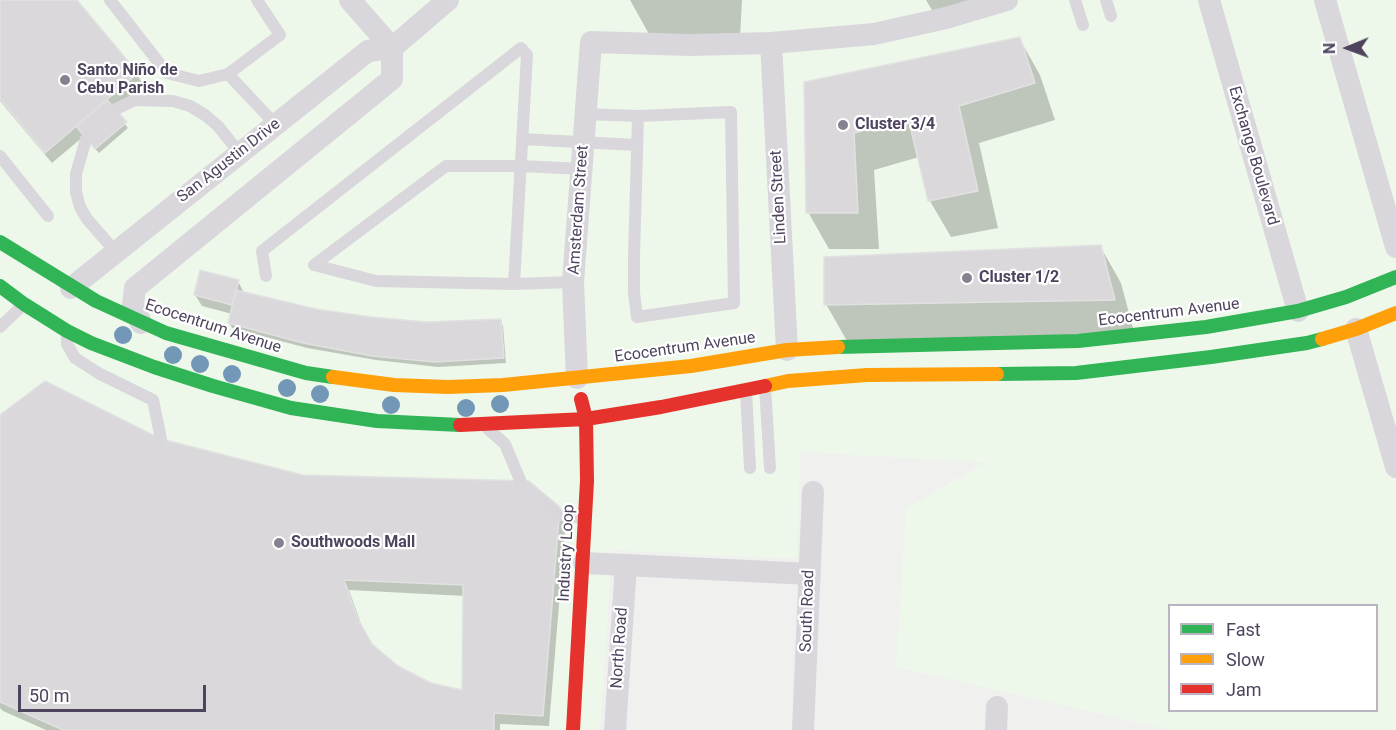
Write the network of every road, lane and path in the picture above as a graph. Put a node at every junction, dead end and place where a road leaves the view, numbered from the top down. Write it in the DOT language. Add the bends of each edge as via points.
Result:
graph roads {
  1 [pos="110,0"];
  2 [pos="257,0"];
  3 [pos="350,0"];
  4 [pos="448,0"];
  5 [pos="1007,0"];
  6 [pos="1075,0"];
  7 [pos="1106,0"];
  8 [pos="1209,0"];
  9 [pos="1325,0"];
  10 [pos="1111,16"];
  11 [pos="1083,25"];
  12 [pos="771,43"];
  13 [pos="392,48"];
  14 [pos="228,74"];
  15 [pos="116,109"];
  16 [pos="586,114"];
  17 [pos="638,116"];
  18 [pos="276,125"];
  19 [pos="86,139"];
  20 [pos="522,139"];
  21 [pos="584,143"];
  22 [pos="636,145"];
  23 [pos="239,152"];
  24 [pos="0,156"];
  25 [pos="521,166"];
  26 [pos="582,169"];
  27 [pos="48,216"];
  28 [pos="0,243"];
  29 [pos="1396,247"];
  30 [pos="115,251"];
  31 [pos="266,276"];
  32 [pos="1396,277"];
  33 [pos="573,282"];
  34 [pos="514,284"];
  35 [pos="0,286"];
  36 [pos="71,288"];
  37 [pos="24,304"];
  38 [pos="1298,311"];
  39 [pos="1396,313"];
  40 [pos="141,323"];
  41 [pos="0,327"];
  42 [pos="1356,329"];
  43 [pos="67,331"];
  44 [pos="787,350"];
  45 [pos="577,378"];
  46 [pos="765,386"];
  47 [pos="746,389"];
  48 [pos="586,419"];
  49 [pos="482,424"];
  50 [pos="161,439"];
  51 [pos="1396,467"];
  52 [pos="750,468"];
  53 [pos="770,468"];
  54 [pos="813,492"];
  55 [pos="586,518"];
  56 [pos="584,563"];
  57 [pos="626,565"];
  58 [pos="810,574"];
  59 [pos="997,707"];
  60 [pos="573,730"];
  61 [pos="615,730"];
  62 [pos="803,730"];
  63 [pos="996,730"];
  1 -- 14 [label="lane" via="167,73 199,81"];
  2 -- 14 [label="lane" via="280,35"];
  3 -- 13 [label="street"];
  4 -- 13 [label="street, San Agustin Drive"];
  5 -- 12 [label="street" via="874,34"];
  6 -- 11 [label="lane"];
  7 -- 10 [label="lane"];
  8 -- 38 [label="street, Exchange Boulevard"];
  9 -- 29 [label="street"];
  12 -- 16 [label="street, Amsterdam Street" via="591,42"];
  12 -- 44 [label="street, Linden Street"];
  13 -- 18 [label="street, San Agustin Drive" via="368,51"];
  13 -- 40 [label="street" via="392,79 135,288 133,305"];
  14 -- 18 [label="lane"];
  15 -- 23 [label="lane" via="135,100 173,101 190,106 218,126"];
  16 -- 17 [label="lane"];
  16 -- 21 [label="street, Amsterdam Street"];
  17 -- 22 [label="lane"];
  17 -- 22 [label="lane" via="731,112 734,303 637,317"];
  18 -- 23 [label="street, San Agustin Drive"];
  19 -- 30 [label="lane" via="76,174 76,192 87,219"];
  20 -- 21 [label="lane"];
  20 -- 25 [label="lane"];
  20 -- 31 [label="lane" via="527,55 521,48 262,251"];
  21 -- 22 [label="lane"];
  21 -- 26 [label="street, Amsterdam Street"];
  23 -- 30 [label="street, San Agustin Drive"];
  24 -- 27 [label="lane"];
  25 -- 26 [label="lane"];
  25 -- 34 [label="lane"];
  25 -- 34 [label="lane" via="446,166 314,265 376,281"];
  26 -- 33 [label="street, Amsterdam Street"];
  28 -- 36 [label="street, Ecocentrum Avenue"];
  30 -- 36 [label="street, San Agustin Drive"];
  32 -- 38 [label="street, Ecocentrum Avenue"];
  33 -- 34 [label="lane"];
  33 -- 45 [label="street, Amsterdam Street"];
  35 -- 37 [label="street"];
  36 -- 40 [label="street, Ecocentrum Avenue"];
  37 -- 41 [label="lane"];
  37 -- 43 [label="street"];
  38 -- 44 [label="street, Ecocentrum Avenue" via="1206,327 1078,340"];
  39 -- 42 [label="street"];
  40 -- 45 [label="street, Ecocentrum Avenue" via="306,373 355,381 448,387"];
  42 -- 46 [label="street" via="1307,343 1076,373 867,375"];
  42 -- 51 [label="street"];
  43 -- 49 [label="street" via="154,367 291,408 377,421"];
  43 -- 50 [label="lane" via="67,344 75,358 153,400"];
  44 -- 45 [label="street, Ecocentrum Avenue" via="691,366"];
  45 -- 48 [label="street, Industry Loop"];
  46 -- 47 [label="street"];
  46 -- 53 [label="lane"];
  47 -- 48 [label="street"];
  47 -- 52 [label="lane"];
  48 -- 49 [label="street"];
  48 -- 55 [label="street, Industry Loop"];
  49 -- 55 [label="lane" via="505,444 523,487 540,505 559,515"];
  54 -- 58 [label="street, South Road"];
  55 -- 56 [label="street, Industry Loop"];
  56 -- 57 [label="street"];
  56 -- 60 [label="street, Industry Loop"];
  57 -- 58 [label="street"];
  57 -- 61 [label="street, North Road"];
  58 -- 62 [label="street, South Road"];
  59 -- 63 [label="street"];
}
